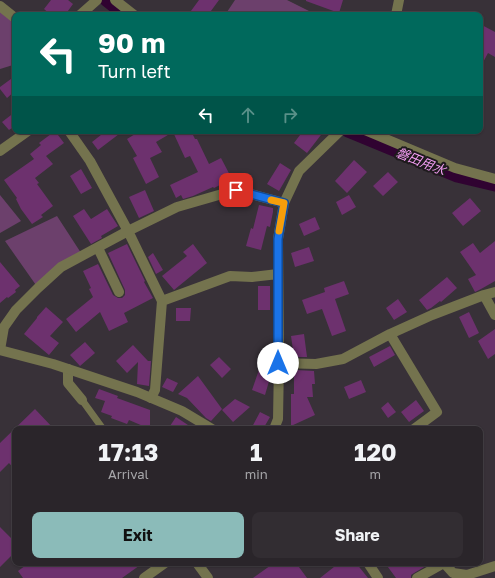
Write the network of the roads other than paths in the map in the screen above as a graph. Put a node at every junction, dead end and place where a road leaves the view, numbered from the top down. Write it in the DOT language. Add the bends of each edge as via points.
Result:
graph roads {
  1 [pos="97,0"];
  2 [pos="115,0"];
  3 [pos="399,0"];
  4 [pos="0,6"];
  5 [pos="83,12"];
  6 [pos="130,12"];
  7 [pos="397,12"];
  8 [pos="12,16"];
  9 [pos="24,134"];
  10 [pos="71,134"];
  11 [pos="337,134"];
  12 [pos="374,134"];
  13 [pos="0,151"];
  14 [pos="495,179"];
  15 [pos="284,203"];
  16 [pos="128,231"];
  17 [pos="98,248"];
  18 [pos="278,274"];
  19 [pos="119,292"];
  20 [pos="495,292"];
  21 [pos="484,294"];
  22 [pos="162,301"];
  23 [pos="495,315"];
  24 [pos="390,334"];
  25 [pos="0,350"];
  26 [pos="278,363"];
  27 [pos="68,369"];
  28 [pos="151,398"];
  29 [pos="82,400"];
  30 [pos="101,426"];
  31 [pos="207,426"];
  32 [pos="275,426"];
  33 [pos="418,426"];
  34 [pos="161,566"];
  35 [pos="199,566"];
  36 [pos="370,566"];
  37 [pos="439,566"];
  38 [pos="446,566"];
  39 [pos="495,566"];
  40 [pos="144,578"];
  41 [pos="208,578"];
  42 [pos="378,578"];
  43 [pos="417,578"];
  1 -- 5 [label="street"];
  2 -- 6 [label="street"];
  3 -- 7 [label="street"];
  4 -- 8 [label="street"];
  9 -- 13 [label="street"];
  10 -- 16 [label="street" via="90,162"];
  11 -- 15 [label="street" via="300,171"];
  12 -- 14 [label="street" via="455,168"];
  15 -- 16 [label="street" via="236,190 177,207"];
  15 -- 18 [label="street" via="278,239"];
  16 -- 17 [label="street"];
  16 -- 22 [label="street"];
  17 -- 19 [label="street"];
  17 -- 25 [label="street" via="62,267 35,290 4,327"];
  18 -- 22 [label="street" via="230,276"];
  18 -- 26 [label="street"];
  20 -- 21 [label="street"];
  21 -- 23 [label="street"];
  21 -- 24 [label="street"];
  22 -- 28 [label="street" via="155,390"];
  24 -- 26 [label="street" via="343,359 316,364"];
  24 -- 33 [label="street" via="437,412"];
  25 -- 27 [label="street"];
  26 -- 32 [label="street" via="278,419"];
  27 -- 28 [label="street"];
  27 -- 29 [label="street" via="68,383"];
  28 -- 31 [label="street" via="182,411"];
  29 -- 30 [label="street"];
  34 -- 40 [label="street"];
  35 -- 41 [label="street"];
  36 -- 42 [label="street"];
  37 -- 43 [label="street"];
  38 -- 39 [label="street" via="453,574 467,575"];
}
